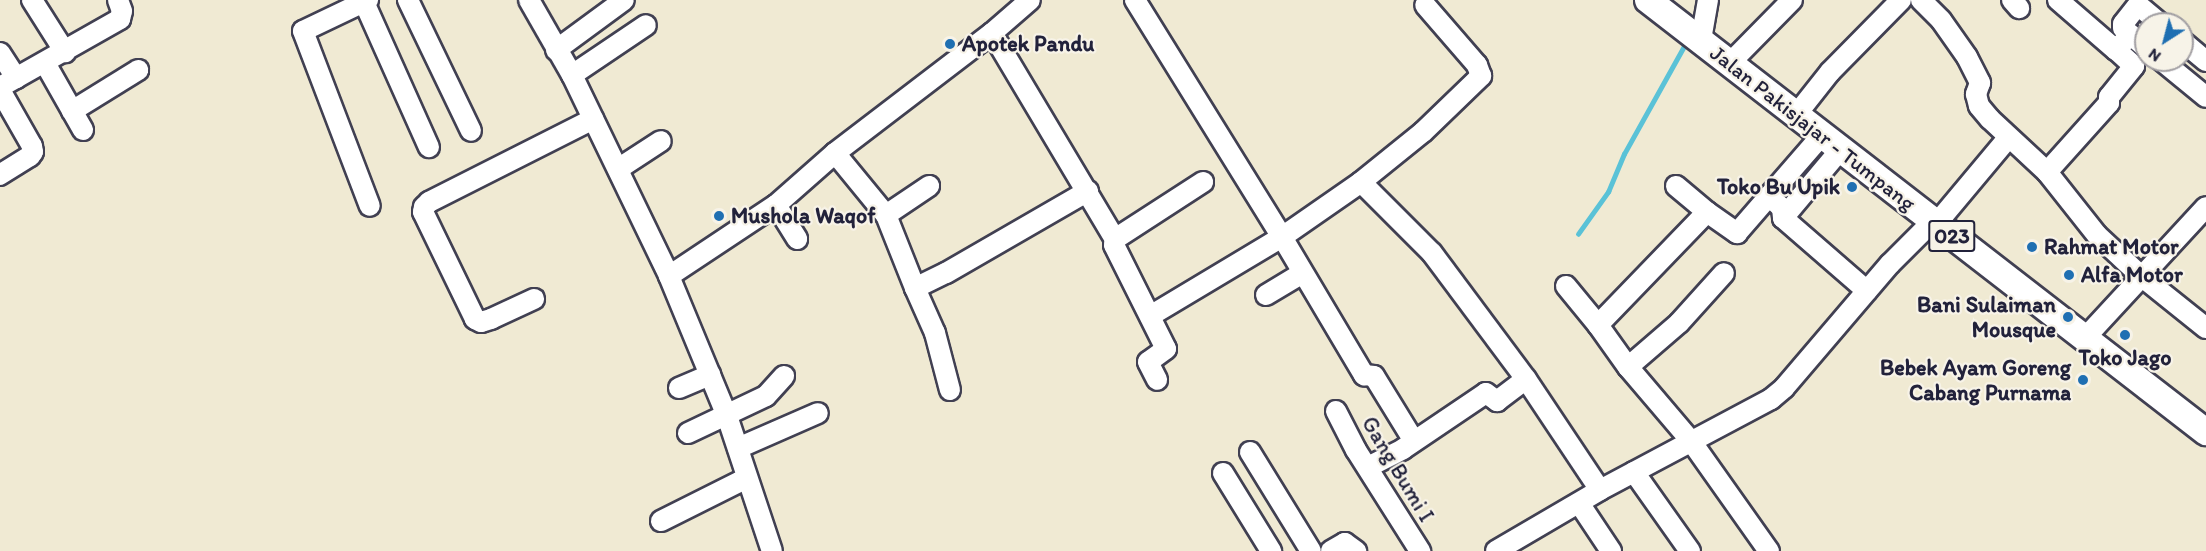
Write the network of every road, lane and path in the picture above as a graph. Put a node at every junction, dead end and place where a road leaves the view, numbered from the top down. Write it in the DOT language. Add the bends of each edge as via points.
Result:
graph roads {
  1 [pos="118,0"];
  2 [pos="408,0"];
  3 [pos="529,0"];
  4 [pos="624,0"];
  5 [pos="1030,0"];
  6 [pos="1135,0"];
  7 [pos="1648,0"];
  8 [pos="1708,0"];
  9 [pos="1792,0"];
  10 [pos="1901,0"];
  11 [pos="1921,0"];
  12 [pos="2058,0"];
  13 [pos="366,1"];
  14 [pos="41,3"];
  15 [pos="2141,3"];
  16 [pos="1425,5"];
  17 [pos="646,25"];
  18 [pos="992,33"];
  19 [pos="2130,34"];
  20 [pos="1695,35"];
  21 [pos="2134,38"];
  22 [pos="556,50"];
  23 [pos="2116,50"];
  24 [pos="2194,51"];
  25 [pos="65,52"];
  26 [pos="0,53"];
  27 [pos="2206,61"];
  28 [pos="1731,62"];
  29 [pos="45,63"];
  30 [pos="138,70"];
  31 [pos="2176,72"];
  32 [pos="572,75"];
  33 [pos="5,85"];
  34 [pos="2206,97"];
  35 [pos="72,111"];
  36 [pos="1796,115"];
  37 [pos="594,119"];
  38 [pos="83,130"];
  39 [pos="471,131"];
  40 [pos="2008,138"];
  41 [pos="661,141"];
  42 [pos="1831,142"];
  43 [pos="429,147"];
  44 [pos="835,153"];
  45 [pos="618,169"];
  46 [pos="2047,172"];
  47 [pos="0,175"];
  48 [pos="1203,182"];
  49 [pos="1361,182"];
  50 [pos="929,186"];
  51 [pos="1676,186"];
  52 [pos="1088,191"];
  53 [pos="1769,196"];
  54 [pos="776,205"];
  55 [pos="370,206"];
  56 [pos="2206,207"];
  57 [pos="1707,212"];
  58 [pos="886,215"];
  59 [pos="1783,218"];
  60 [pos="1933,221"];
  61 [pos="1282,237"];
  62 [pos="797,239"];
  63 [pos="1115,239"];
  64 [pos="1724,273"];
  65 [pos="1301,274"];
  66 [pos="669,276"];
  67 [pos="2141,276"];
  68 [pos="1566,286"];
  69 [pos="915,288"];
  70 [pos="1867,291"];
  71 [pos="1266,295"];
  72 [pos="534,299"];
  73 [pos="1150,316"];
  74 [pos="1598,325"];
  75 [pos="2206,328"];
  76 [pos="2085,338"];
  77 [pos="1628,367"];
  78 [pos="710,375"];
  79 [pos="784,376"];
  80 [pos="1526,379"];
  81 [pos="1157,380"];
  82 [pos="678,388"];
  83 [pos="950,390"];
  84 [pos="1336,411"];
  85 [pos="818,413"];
  86 [pos="727,416"];
  87 [pos="2206,432"];
  88 [pos="688,433"];
  89 [pos="1414,441"];
  90 [pos="1691,441"];
  91 [pos="738,448"];
  92 [pos="1250,453"];
  93 [pos="1368,467"];
  94 [pos="1634,472"];
  95 [pos="1223,473"];
  96 [pos="747,478"];
  97 [pos="1600,490"];
  98 [pos="1579,503"];
  99 [pos="661,521"];
  100 [pos="772,551"];
  101 [pos="1272,551"];
  102 [pos="1311,551"];
  103 [pos="1331,551"];
  104 [pos="1356,551"];
  105 [pos="1420,551"];
  106 [pos="1496,551"];
  107 [pos="1611,551"];
  108 [pos="1690,551"];
  109 [pos="1768,551"];
  1 -- 25 [label="street" via="123,11 120,19"];
  2 -- 39 [label="street"];
  3 -- 22 [label="street"];
  4 -- 22 [label="street"];
  5 -- 18 [label="street"];
  6 -- 61 [label="street"];
  7 -- 20 [label="main road, Jalan Pakisjajar - Tumpang / 023"];
  8 -- 20 [label="street"];
  9 -- 28 [label="street"];
  10 -- 36 [label="street" via="1830,72"];
  11 -- 40 [label="street" via="1941,20 1967,57 1980,83 1976,94 1979,106"];
  12 -- 23 [label="street"];
  13 -- 43 [label="street"];
  13 -- 55 [label="street" via="303,31"];
  14 -- 25 [label="street"];
  15 -- 19 [label="street" via="2122,26"];
  16 -- 49 [label="street" via="1482,76 1423,132"];
  17 -- 32 [label="street"];
  18 -- 44 [label="street"];
  18 -- 52 [label="street"];
  19 -- 21 [label="street"];
  19 -- 23 [label="street"];
  20 -- 28 [label="main road, Jalan Pakisjajar - Tumpang / 023"];
  22 -- 32 [label="street"];
  23 -- 46 [label="street" via="2134,66 2109,97 2109,103"];
  24 -- 27 [label="street"];
  25 -- 29 [label="street"];
  26 -- 33 [label="street"];
  28 -- 36 [label="main road, Jalan Pakisjajar - Tumpang / 023"];
  29 -- 33 [label="street"];
  29 -- 35 [label="street"];
  30 -- 35 [label="street"];
  31 -- 34 [label="street"];
  32 -- 37 [label="street"];
  33 -- 47 [label="street" via="33,152"];
  35 -- 38 [label="street"];
  36 -- 42 [label="main road, Jalan Pakisjajar - Tumpang / 023"];
  37 -- 45 [label="street"];
  37 -- 72 [label="street" via="424,207 475,319 491,319"];
  40 -- 46 [label="street"];
  40 -- 60 [label="street" via="1942,217"];
  41 -- 45 [label="street"];
  42 -- 53 [label="street"];
  42 -- 59 [label="street"];
  42 -- 60 [label="main road, Jalan Pakisjajar - Tumpang / 023"];
  44 -- 54 [label="street"];
  44 -- 58 [label="street"];
  45 -- 66 [label="street"];
  46 -- 67 [label="street" via="2097,235"];
  48 -- 63 [label="street"];
  49 -- 61 [label="street"];
  49 -- 80 [label="street" via="1432,253"];
  50 -- 58 [label="street"];
  51 -- 57 [label="street"];
  52 -- 63 [label="street"];
  52 -- 69 [label="street"];
  53 -- 57 [label="street" via="1737,233"];
  53 -- 59 [label="street" via="1782,208"];
  54 -- 62 [label="street"];
  54 -- 66 [label="street"];
  56 -- 67 [label="street"];
  57 -- 74 [label="street"];
  58 -- 69 [label="street"];
  59 -- 70 [label="street"];
  60 -- 70 [label="street"];
  60 -- 76 [label="main road, Jalan Pakisjajar - Tumpang / 023"];
  61 -- 65 [label="street"];
  61 -- 73 [label="street"];
  63 -- 73 [label="street" via="1114,245"];
  64 -- 77 [label="street" via="1678,323"];
  65 -- 71 [label="street"];
  65 -- 89 [label="street" via="1364,375 1374,376"];
  66 -- 78 [label="street"];
  67 -- 75 [label="street"];
  67 -- 76 [label="street"];
  68 -- 74 [label="street"];
  69 -- 83 [label="street" via="935,333"];
  70 -- 90 [label="street" via="1772,399"];
  73 -- 81 [label="street" via="1166,349 1148,362"];
  74 -- 77 [label="street"];
  76 -- 87 [label="main road, Jalan Pakisjajar - Tumpang / 023"];
  77 -- 90 [label="street"];
  78 -- 82 [label="street"];
  78 -- 86 [label="street"];
  79 -- 86 [label="street" via="770,393"];
  80 -- 89 [label="street" via="1497,401 1485,393"];
  80 -- 97 [label="street"];
  84 -- 93 [label="street, Gang Bumi I"];
  85 -- 91 [label="street"];
  86 -- 88 [label="street"];
  86 -- 91 [label="street"];
  89 -- 93 [label="street"];
  90 -- 94 [label="street"];
  90 -- 109 [label="street"];
  91 -- 96 [label="street"];
  92 -- 102 [label="street"];
  93 -- 105 [label="street, Gang Bumi I"];
  94 -- 97 [label="street"];
  94 -- 108 [label="street"];
  95 -- 101 [label="street"];
  96 -- 99 [label="street"];
  96 -- 100 [label="street"];
  97 -- 98 [label="street"];
  98 -- 106 [label="street"];
  98 -- 107 [label="street"];
  103 -- 104 [label="street" via="1344,543"];
}
